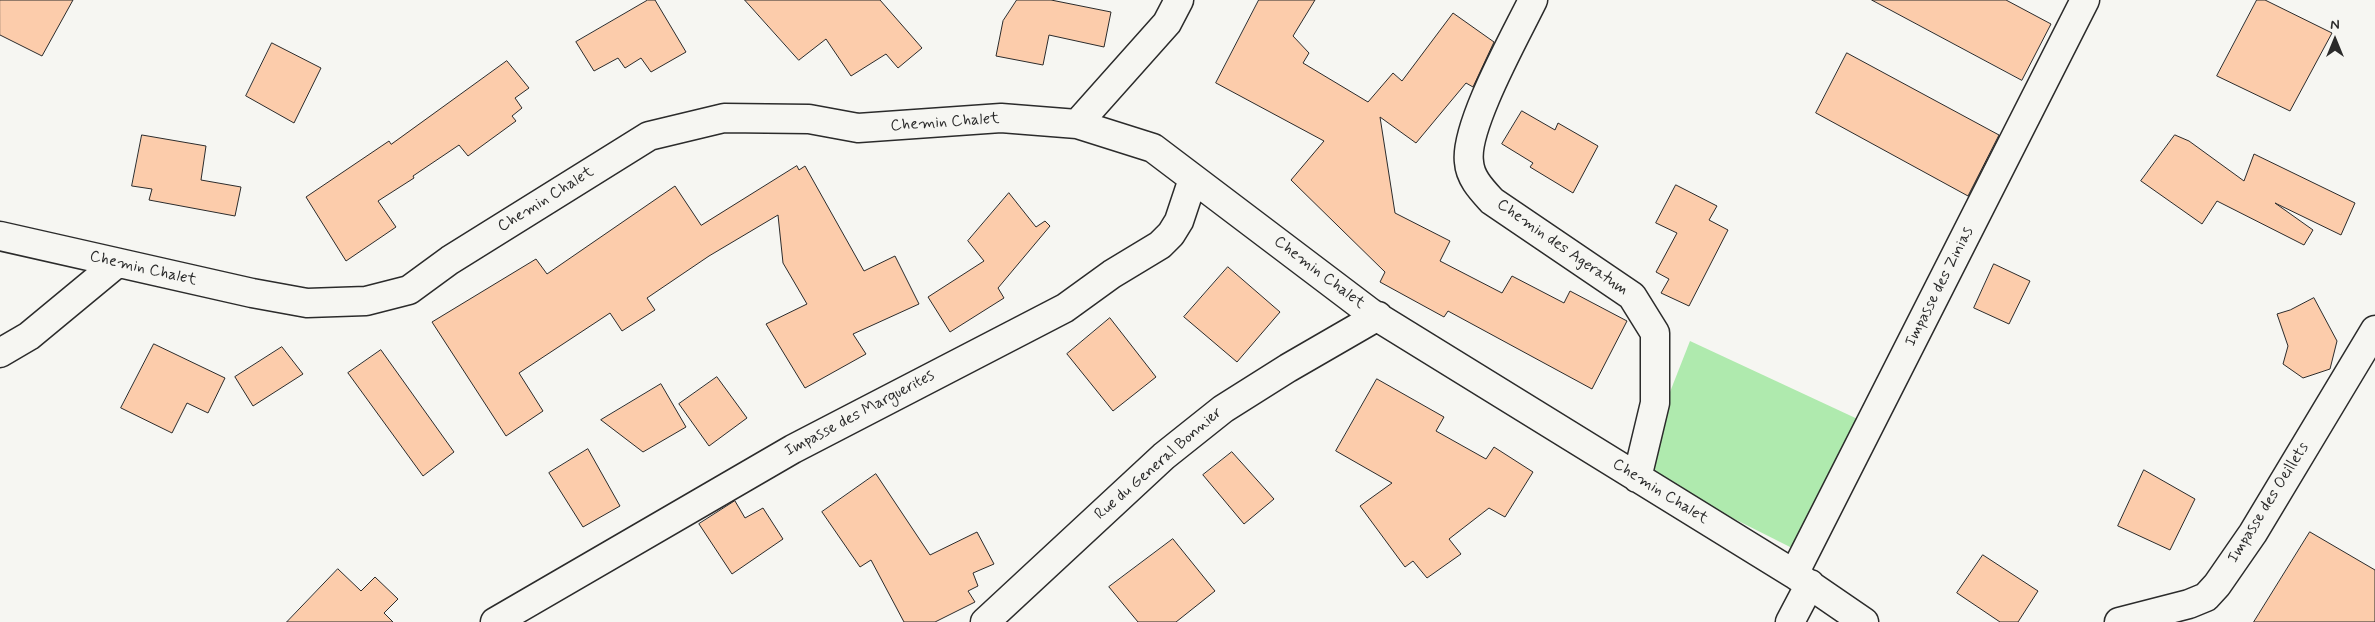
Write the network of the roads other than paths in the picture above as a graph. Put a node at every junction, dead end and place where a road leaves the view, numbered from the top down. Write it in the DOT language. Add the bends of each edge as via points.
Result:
graph roads {
  1 [pos="1179,0"];
  2 [pos="1533,0"];
  3 [pos="2085,0"];
  4 [pos="1077,124"];
  5 [pos="1193,179"];
  6 [pos="0,236"];
  7 [pos="116,264"];
  8 [pos="1378,316"];
  9 [pos="2375,330"];
  10 [pos="0,353"];
  11 [pos="1637,478"];
  12 [pos="1802,579"];
  13 [pos="495,622"];
  14 [pos="985,622"];
  15 [pos="1790,622"];
  16 [pos="1864,622"];
  17 [pos="2119,622"];
  1 -- 4 [label="street" via="1167,23"];
  2 -- 11 [label="street, Chemin des Ageratum" via="1480,110 1468,162 1477,183 1492,201 1632,296 1655,333 1655,403"];
  3 -- 12 [label="street, Impasse des Zinias"];
  4 -- 5 [label="street, Chemin Chalet" via="1153,148"];
  4 -- 7 [label="street, Chemin Chalet" via="1001,118 858,128 809,119 724,118 649,136 450,260 409,290 366,301 307,303"];
  5 -- 8 [label="street, Chemin Chalet"];
  5 -- 13 [label="street, Impasse des Marguerites" via="1179,221 1171,234 1065,308 793,449"];
  6 -- 7 [label="street, Chemin Chalet"];
  7 -- 10 [label="street" via="29,336"];
  8 -- 11 [label="street, Chemin Chalet"];
  8 -- 14 [label="street, Rue du General Bonnier" via="1222,409 1164,456"];
  9 -- 17 [label="street, Impasse des Oeillets" via="2217,585 2206,597 2189,604"];
  11 -- 12 [label="street, Chemin Chalet"];
  12 -- 15 [label="street"];
  12 -- 16 [label="street, Chemin Chalet"];
}
